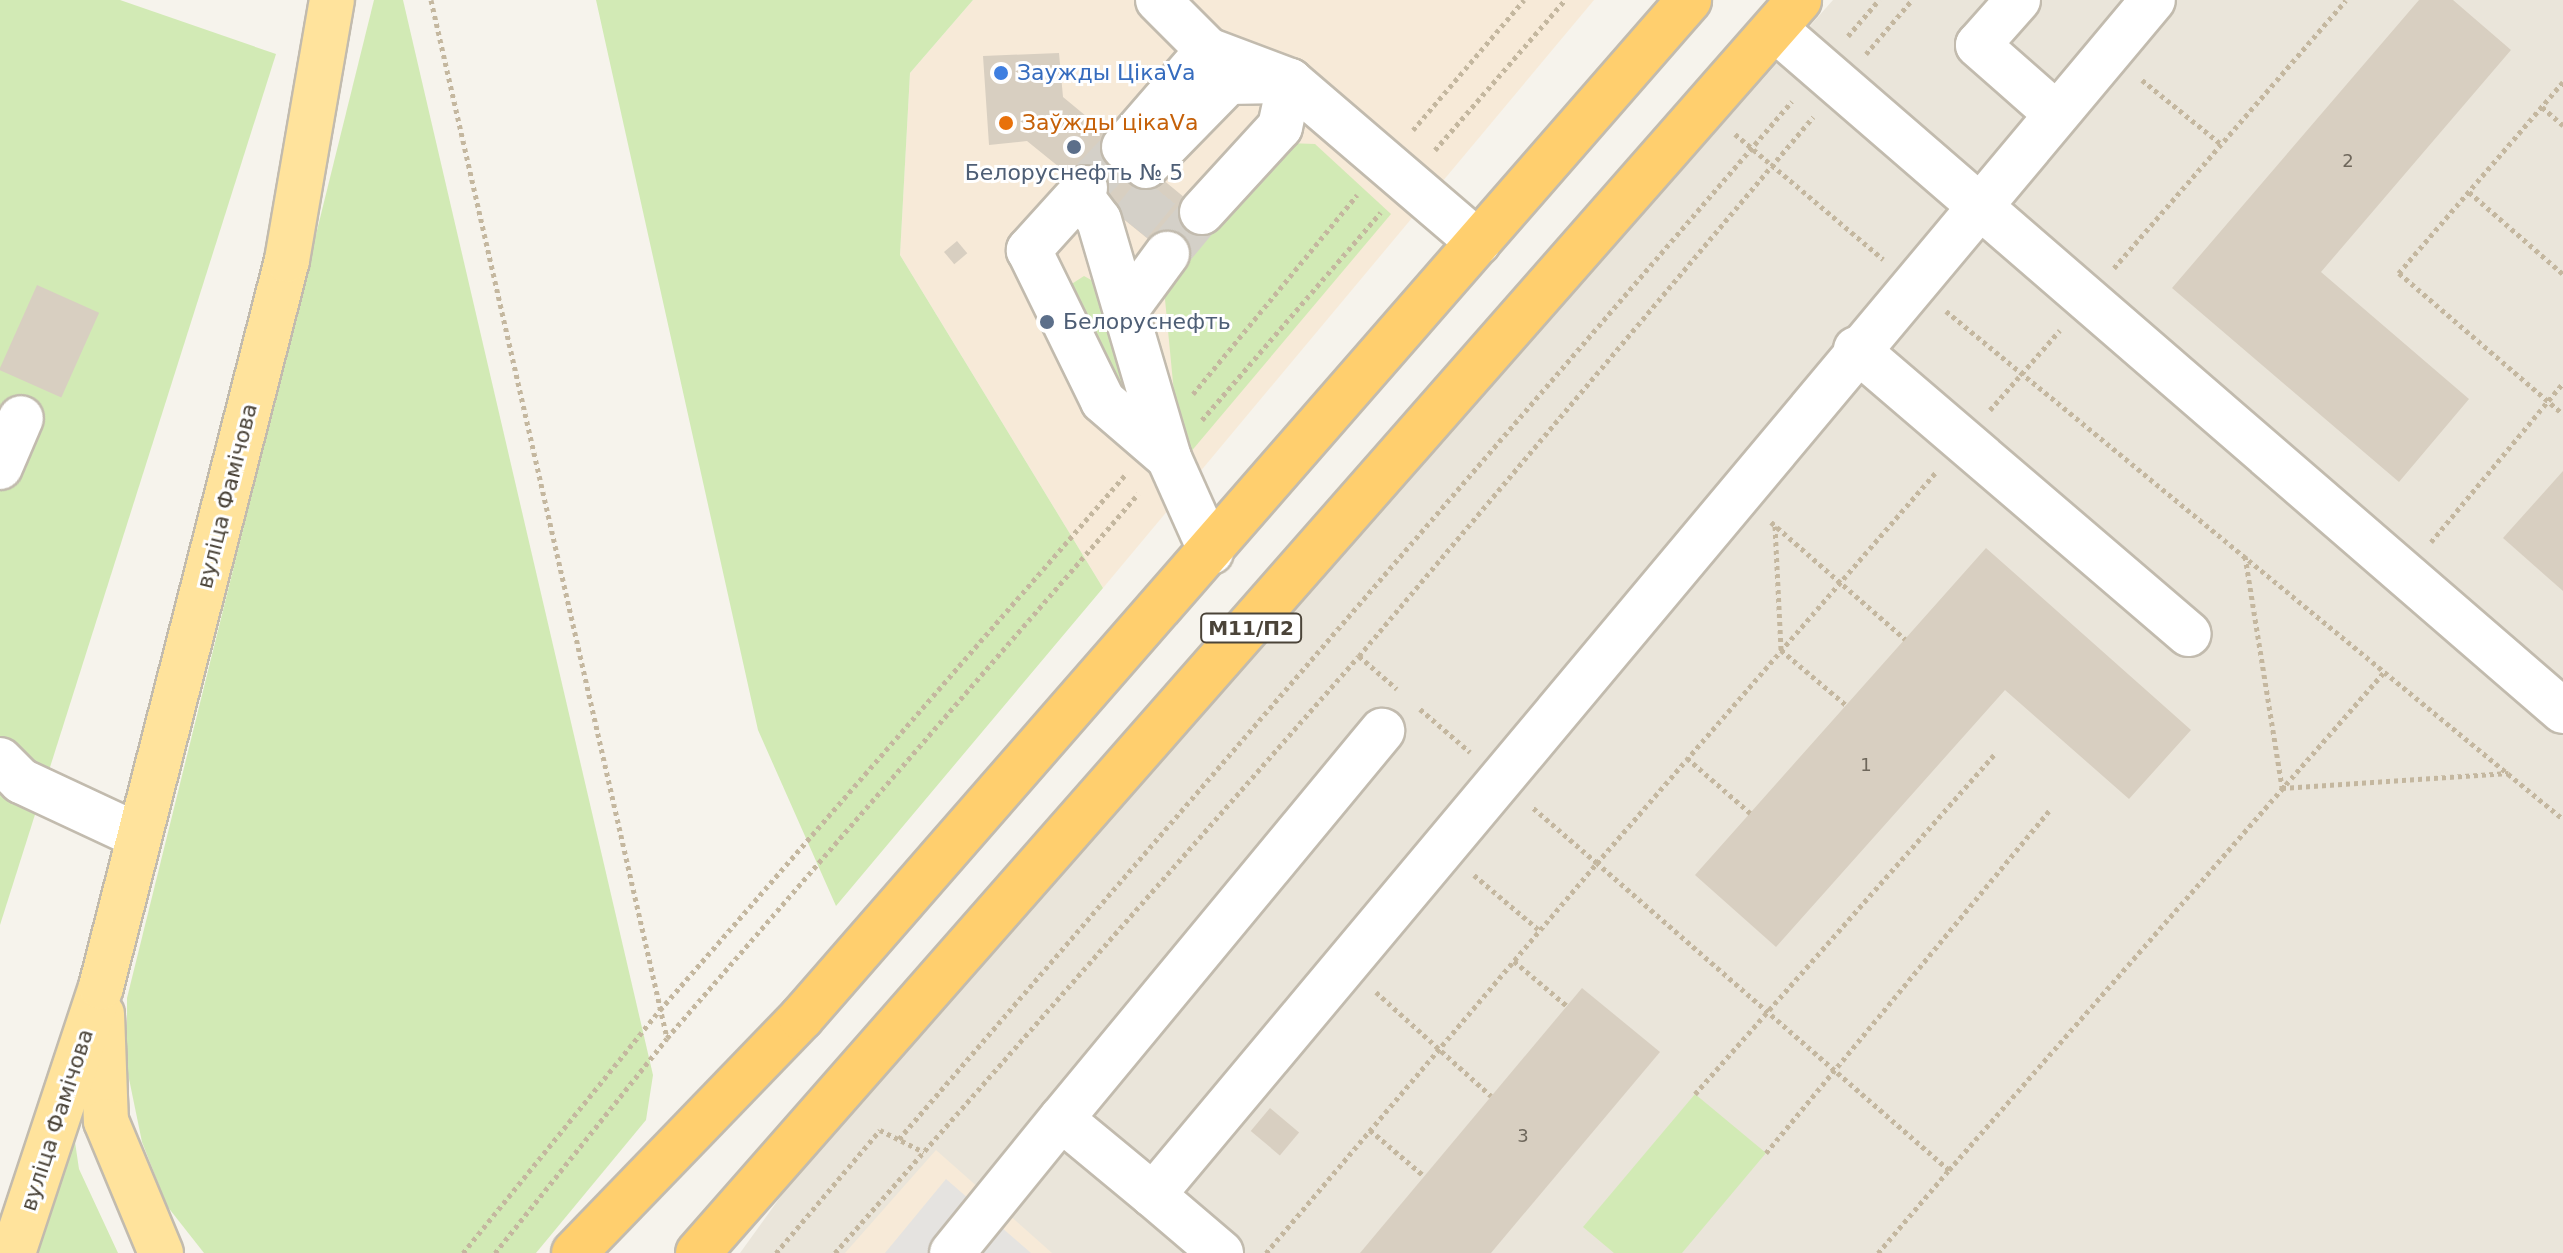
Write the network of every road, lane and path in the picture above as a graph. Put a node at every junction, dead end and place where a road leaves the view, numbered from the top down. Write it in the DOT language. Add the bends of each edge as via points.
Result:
graph roads {
  1 [pos="332,0"];
  2 [pos="431,0"];
  3 [pos="1158,0"];
  4 [pos="1524,0"];
  5 [pos="1565,0"];
  6 [pos="1689,0"];
  7 [pos="1879,0"];
  8 [pos="1912,0"];
  9 [pos="2018,0"];
  10 [pos="2153,0"];
  11 [pos="1787,14"];
  12 [pos="1208,50"];
  13 [pos="2108,51"];
  14 [pos="1829,77"];
  15 [pos="1290,81"];
  16 [pos="2563,82"];
  17 [pos="2542,107"];
  18 [pos="1706,108"];
  19 [pos="2054,112"];
  20 [pos="2563,125"];
  21 [pos="2221,144"];
  22 [pos="1751,148"];
  23 [pos="1771,167"];
  24 [pos="1398,170"];
  25 [pos="1165,181"];
  26 [pos="2469,192"];
  27 [pos="1973,207"];
  28 [pos="1478,242"];
  29 [pos="2563,274"];
  30 [pos="1911,282"];
  31 [pos="1856,349"];
  32 [pos="2563,383"];
  33 [pos="2548,401"];
  34 [pos="2563,414"];
  35 [pos="21,418"];
  36 [pos="1161,444"];
  37 [pos="0,467"];
  38 [pos="1737,492"];
  39 [pos="1775,525"];
  40 [pos="1211,552"];
  41 [pos="2244,555"];
  42 [pos="2404,575"];
  43 [pos="2188,634"];
  44 [pos="1905,639"];
  45 [pos="1359,656"];
  46 [pos="2385,671"];
  47 [pos="1846,705"];
  48 [pos="2563,711"];
  49 [pos="1382,731"];
  50 [pos="1996,753"];
  51 [pos="1687,758"];
  52 [pos="0,760"];
  53 [pos="2511,773"];
  54 [pos="1500,779"];
  55 [pos="2282,788"];
  56 [pos="2050,810"];
  57 [pos="1750,813"];
  58 [pos="2563,819"];
  59 [pos="139,836"];
  60 [pos="1442,849"];
  61 [pos="1597,863"];
  62 [pos="1539,930"];
  63 [pos="1514,961"];
  64 [pos="1346,964"];
  65 [pos="101,987"];
  66 [pos="1567,1006"];
  67 [pos="660,1010"];
  68 [pos="1767,1011"];
  69 [pos="667,1038"];
  70 [pos="1439,1049"];
  71 [pos="1833,1069"];
  72 [pos="1695,1094"];
  73 [pos="1491,1096"];
  74 [pos="1061,1119"];
  75 [pos="1370,1130"];
  76 [pos="899,1139"];
  77 [pos="924,1152"];
  78 [pos="1766,1153"];
  79 [pos="1949,1170"];
  80 [pos="1424,1176"];
  81 [pos="1153,1195"];
  82 [pos="973,1245"];
  83 [pos="13,1253"];
  84 [pos="161,1253"];
  85 [pos="463,1253"];
  86 [pos="495,1253"];
  87 [pos="574,1253"];
  88 [pos="698,1253"];
  89 [pos="776,1253"];
  90 [pos="835,1253"];
  91 [pos="1221,1253"];
  92 [pos="1266,1253"];
  93 [pos="1878,1253"];
  1 -- 59 [label="main road, вуліца Фамічова" via="287,260"];
  2 -- 67 [label="path"];
  3 -- 12 [label="lane"];
  4 -- 24 [label="path"];
  5 -- 24 [label="path"];
  6 -- 28 [label="highway, М11/П2"];
  7 -- 14 [label="path"];
  8 -- 14 [label="path"];
  9 -- 19 [label="lane" via="1978,45"];
  10 -- 13 [label="lane"];
  11 -- 14 [label="lane"];
  11 -- 18 [label="highway, М11/П2"];
  12 -- 15 [label="lane"];
  12 -- 25 [label="lane"];
  13 -- 19 [label="lane"];
  13 -- 21 [label="path"];
  14 -- 22 [label="path"];
  14 -- 23 [label="path"];
  14 -- 27 [label="lane"];
  15 -- 24 [label="lane"];
  15 -- 25 [label="lane" via="1280,127"];
  15 -- 25 [label="lane" via="1228,82"];
  16 -- 17 [label="path"];
  17 -- 20 [label="path"];
  17 -- 26 [label="path"];
  18 -- 22 [label="path"];
  18 -- 88 [label="highway, М11/П2"];
  19 -- 27 [label="lane"];
  22 -- 23 [label="path"];
  22 -- 76 [label="path"];
  23 -- 30 [label="path"];
  23 -- 45 [label="path"];
  24 -- 28 [label="lane"];
  24 -- 36 [label="path"];
  24 -- 36 [label="path"];
  26 -- 29 [label="path"];
  26 -- 33 [label="path" via="2399,273"];
  27 -- 30 [label="lane"];
  27 -- 42 [label="lane"];
  28 -- 40 [label="highway, М11/П2"];
  30 -- 31 [label="lane"];
  30 -- 41 [label="path"];
  31 -- 38 [label="lane"];
  31 -- 43 [label="lane"];
  32 -- 33 [label="path"];
  33 -- 34 [label="path"];
  33 -- 42 [label="path"];
  35 -- 37 [label="lane"];
  36 -- 36 [label="lane" via="1103,401 1029,250 1118,237"];
  36 -- 40 [label="lane"];
  36 -- 67 [label="path"];
  36 -- 69 [label="path"];
  38 -- 39 [label="path"];
  38 -- 54 [label="lane"];
  39 -- 44 [label="path"];
  39 -- 47 [label="path" via="1781,650"];
  40 -- 87 [label="highway, М11/П2" via="801,1018"];
  41 -- 46 [label="path"];
  41 -- 55 [label="path"];
  42 -- 48 [label="lane"];
  45 -- 54 [label="path"];
  45 -- 77 [label="path"];
  46 -- 53 [label="path"];
  46 -- 55 [label="path"];
  49 -- 74 [label="lane"];
  50 -- 68 [label="path"];
  51 -- 57 [label="path"];
  52 -- 59 [label="lane" via="21,781"];
  53 -- 55 [label="path"];
  53 -- 58 [label="path"];
  54 -- 60 [label="lane"];
  54 -- 61 [label="path"];
  55 -- 79 [label="path"];
  56 -- 71 [label="path"];
  59 -- 65 [label="main road, вуліца Фамічова"];
  60 -- 62 [label="path"];
  60 -- 64 [label="lane"];
  61 -- 62 [label="path"];
  61 -- 68 [label="path"];
  62 -- 63 [label="path"];
  63 -- 66 [label="path"];
  63 -- 70 [label="path"];
  64 -- 70 [label="path"];
  64 -- 81 [label="lane"];
  65 -- 83 [label="main road, вуліца Фамічова"];
  65 -- 84 [label="main road, вуліца Фамічова" via="106,1121"];
  67 -- 69 [label="path"];
  67 -- 85 [label="path"];
  68 -- 71 [label="path"];
  68 -- 72 [label="path"];
  69 -- 86 [label="path"];
  70 -- 73 [label="path"];
  70 -- 75 [label="path"];
  71 -- 78 [label="path"];
  71 -- 79 [label="path"];
  74 -- 81 [label="lane"];
  74 -- 82 [label="lane"];
  75 -- 80 [label="path"];
  75 -- 92 [label="path"];
  76 -- 77 [label="path"];
  76 -- 89 [label="path" via="880,1130"];
  77 -- 90 [label="path"];
  79 -- 93 [label="path"];
  81 -- 91 [label="lane"];
}
